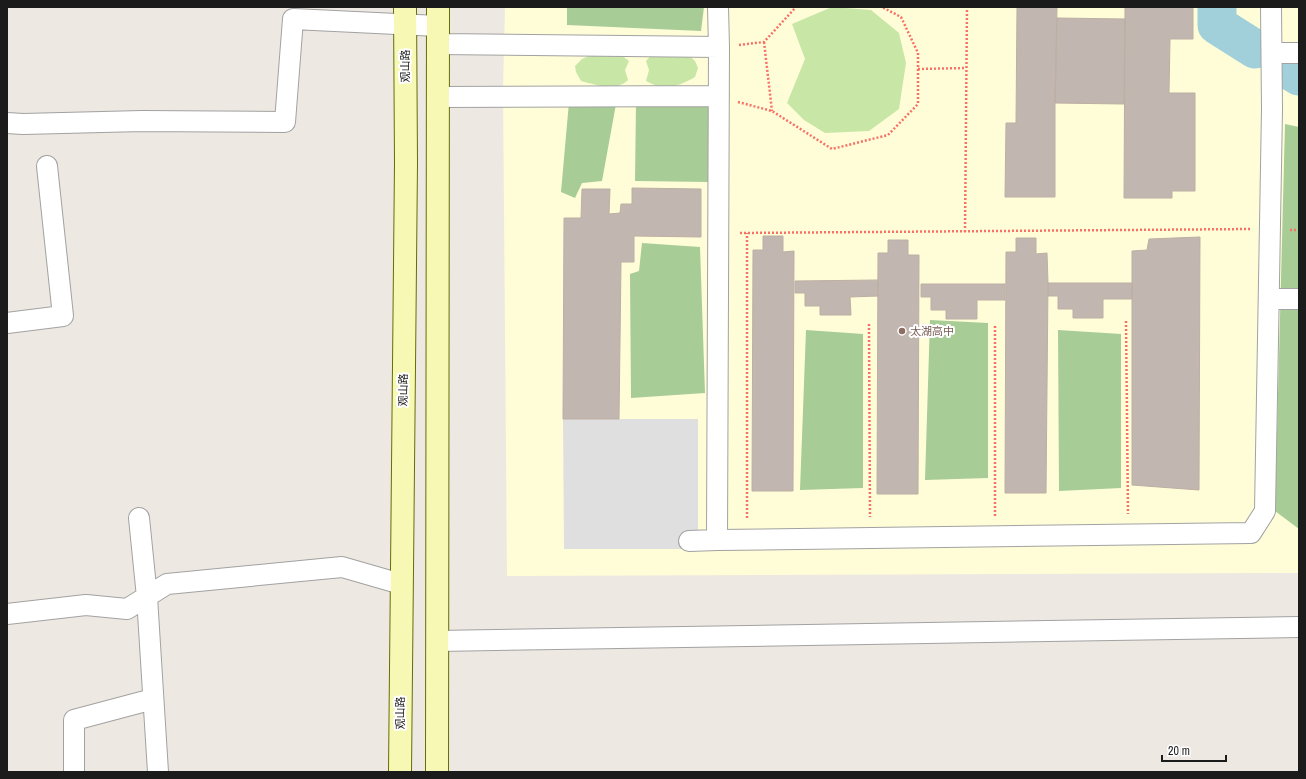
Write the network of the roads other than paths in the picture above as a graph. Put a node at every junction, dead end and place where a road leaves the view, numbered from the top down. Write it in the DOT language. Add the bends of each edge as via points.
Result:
graph roads {
  1 [pos="718,7"];
  2 [pos="1271,7"];
  3 [pos="292,13"];
  4 [pos="405,16"];
  5 [pos="438,26"];
  6 [pos="719,47"];
  7 [pos="1272,53"];
  8 [pos="1299,53"];
  9 [pos="719,96"];
  10 [pos="438,97"];
  11 [pos="7,123"];
  12 [pos="47,166"];
  13 [pos="1269,299"];
  14 [pos="1299,299"];
  15 [pos="7,322"];
  16 [pos="139,518"];
  17 [pos="717,540"];
  18 [pos="690,541"];
  19 [pos="401,584"];
  20 [pos="147,597"];
  21 [pos="7,614"];
  22 [pos="1299,627"];
  23 [pos="438,641"];
  24 [pos="153,699"];
  25 [pos="74,772"];
  26 [pos="158,772"];
  27 [pos="400,772"];
  28 [pos="437,772"];
  1 -- 6 [label="street"];
  2 -- 7 [label="street"];
  3 -- 4 [label="street"];
  3 -- 11 [label="street" via="285,122"];
  4 -- 5 [label="street"];
  4 -- 19 [label="main road, 观山路" via="406,163"];
  5 -- 6 [label="street"];
  5 -- 10 [label="main road"];
  6 -- 9 [label="street"];
  7 -- 8 [label="street"];
  7 -- 13 [label="street"];
  9 -- 10 [label="street"];
  9 -- 17 [label="street"];
  10 -- 23 [label="main road"];
  12 -- 15 [label="street" via="63,316"];
  13 -- 14 [label="street"];
  13 -- 17 [label="street" via="1265,511 1251,533"];
  16 -- 20 [label="street"];
  17 -- 18 [label="street"];
  19 -- 20 [label="street" via="342,567 167,584"];
  19 -- 27 [label="main road, 观山路"];
  20 -- 21 [label="street" via="127,609 86,605"];
  20 -- 24 [label="street"];
  22 -- 23 [label="street"];
  23 -- 28 [label="main road"];
  24 -- 25 [label="street" via="74,720"];
  24 -- 26 [label="street"];
}
